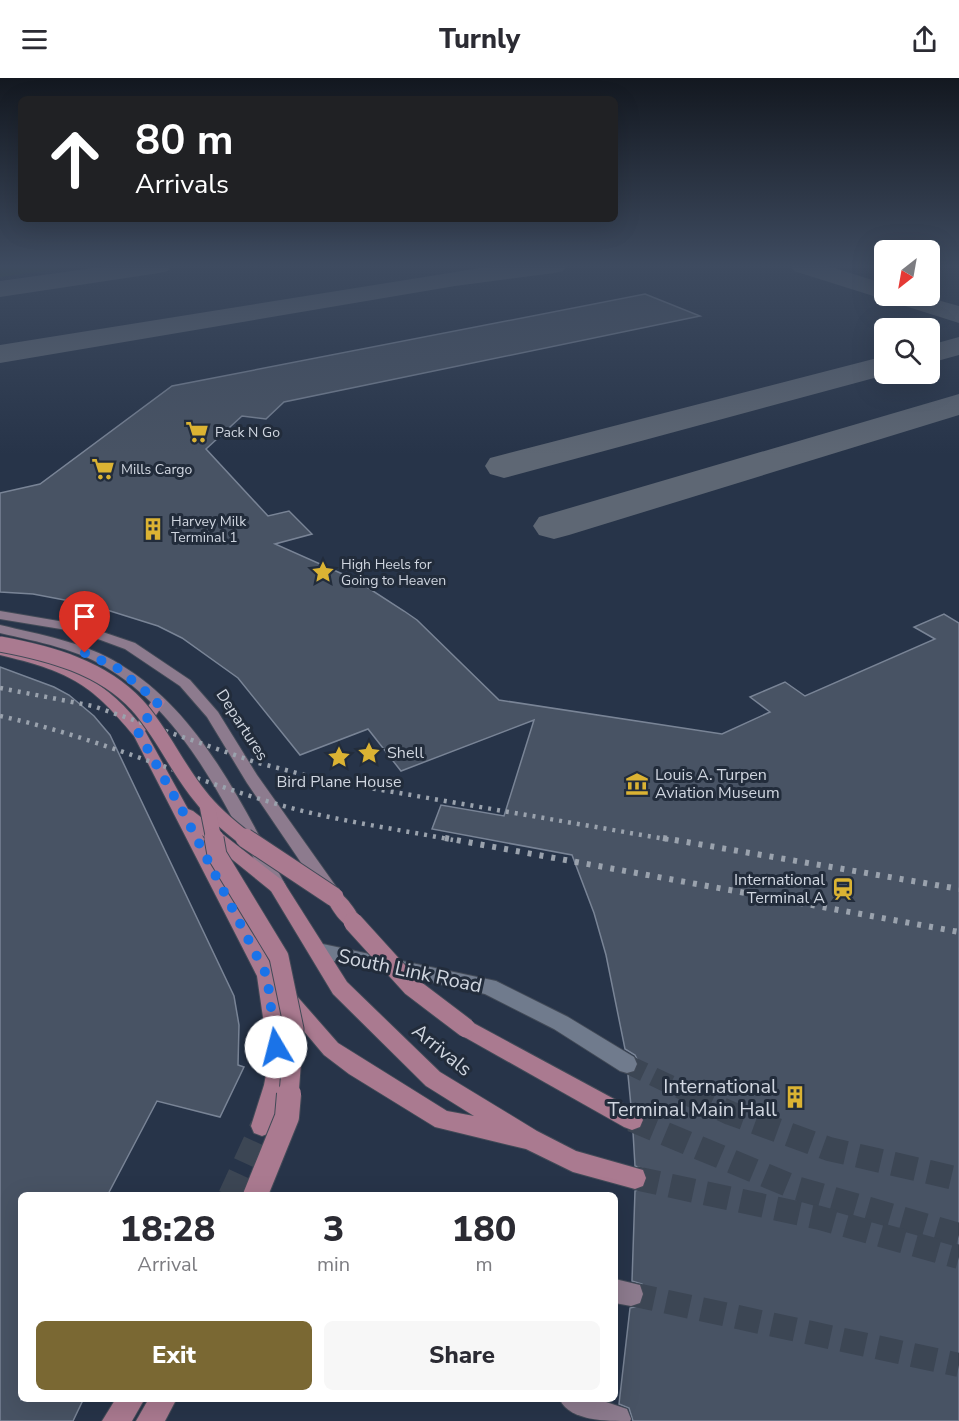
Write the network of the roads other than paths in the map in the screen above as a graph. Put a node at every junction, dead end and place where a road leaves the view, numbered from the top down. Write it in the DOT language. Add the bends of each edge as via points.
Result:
graph roads {
  1 [pos="0,615"];
  2 [pos="0,630"];
  3 [pos="0,644"];
  4 [pos="0,651"];
  5 [pos="158,702"];
  6 [pos="138,732"];
  7 [pos="207,805"];
  8 [pos="183,812"];
  9 [pos="277,886"];
  10 [pos="334,897"];
  11 [pos="318,951"];
  12 [pos="267,976"];
  13 [pos="627,1064"];
  14 [pos="632,1120"];
  15 [pos="262,1126"];
  16 [pos="528,1139"];
  17 [pos="635,1178"];
  18 [pos="257,1192"];
  19 [pos="130,1402"];
  20 [pos="162,1402"];
  21 [pos="579,1404"];
  22 [pos="617,1419"];
  23 [pos="116,1421"];
  24 [pos="150,1421"];
  1 -- 10 [label="main road, Departures" via="82,629 130,646 194,691"];
  2 -- 5 [label="main road, Arrivals" via="65,644 116,667"];
  3 -- 7 [label="main road, Departures, bridge" via="54,655 110,682 136,703"];
  4 -- 6 [label="main road, Arrivals" via="83,679 116,705"];
  5 -- 6 [label="main road"];
  5 -- 9 [label="main road, Arrivals" via="205,756"];
  6 -- 8 [label="main road, Arrivals"];
  7 -- 10 [label="main road, Departures, bridge" via="239,835"];
  7 -- 18 [label="main road, bridge" via="217,855 279,957 294,1029 287,1117"];
  8 -- 9 [label="main road, Arrivals"];
  8 -- 12 [label="main road"];
  9 -- 11 [label="main road, Arrivals"];
  10 -- 14 [label="main road, Departures, bridge" via="412,987 466,1028"];
  11 -- 13 [label="street, South Link Road" via="489,987 561,1023"];
  11 -- 16 [label="main road, Arrivals" via="340,988 433,1079"];
  12 -- 15 [label="main road" via="279,1059"];
  12 -- 16 [label="main road" via="331,1049 356,1067 442,1120"];
  16 -- 17 [label="main road, Arrivals" via="573,1161"];
  19 -- 23 [label="main road"];
  20 -- 24 [label="main road"];
  21 -- 22 [label="main road"];
}
